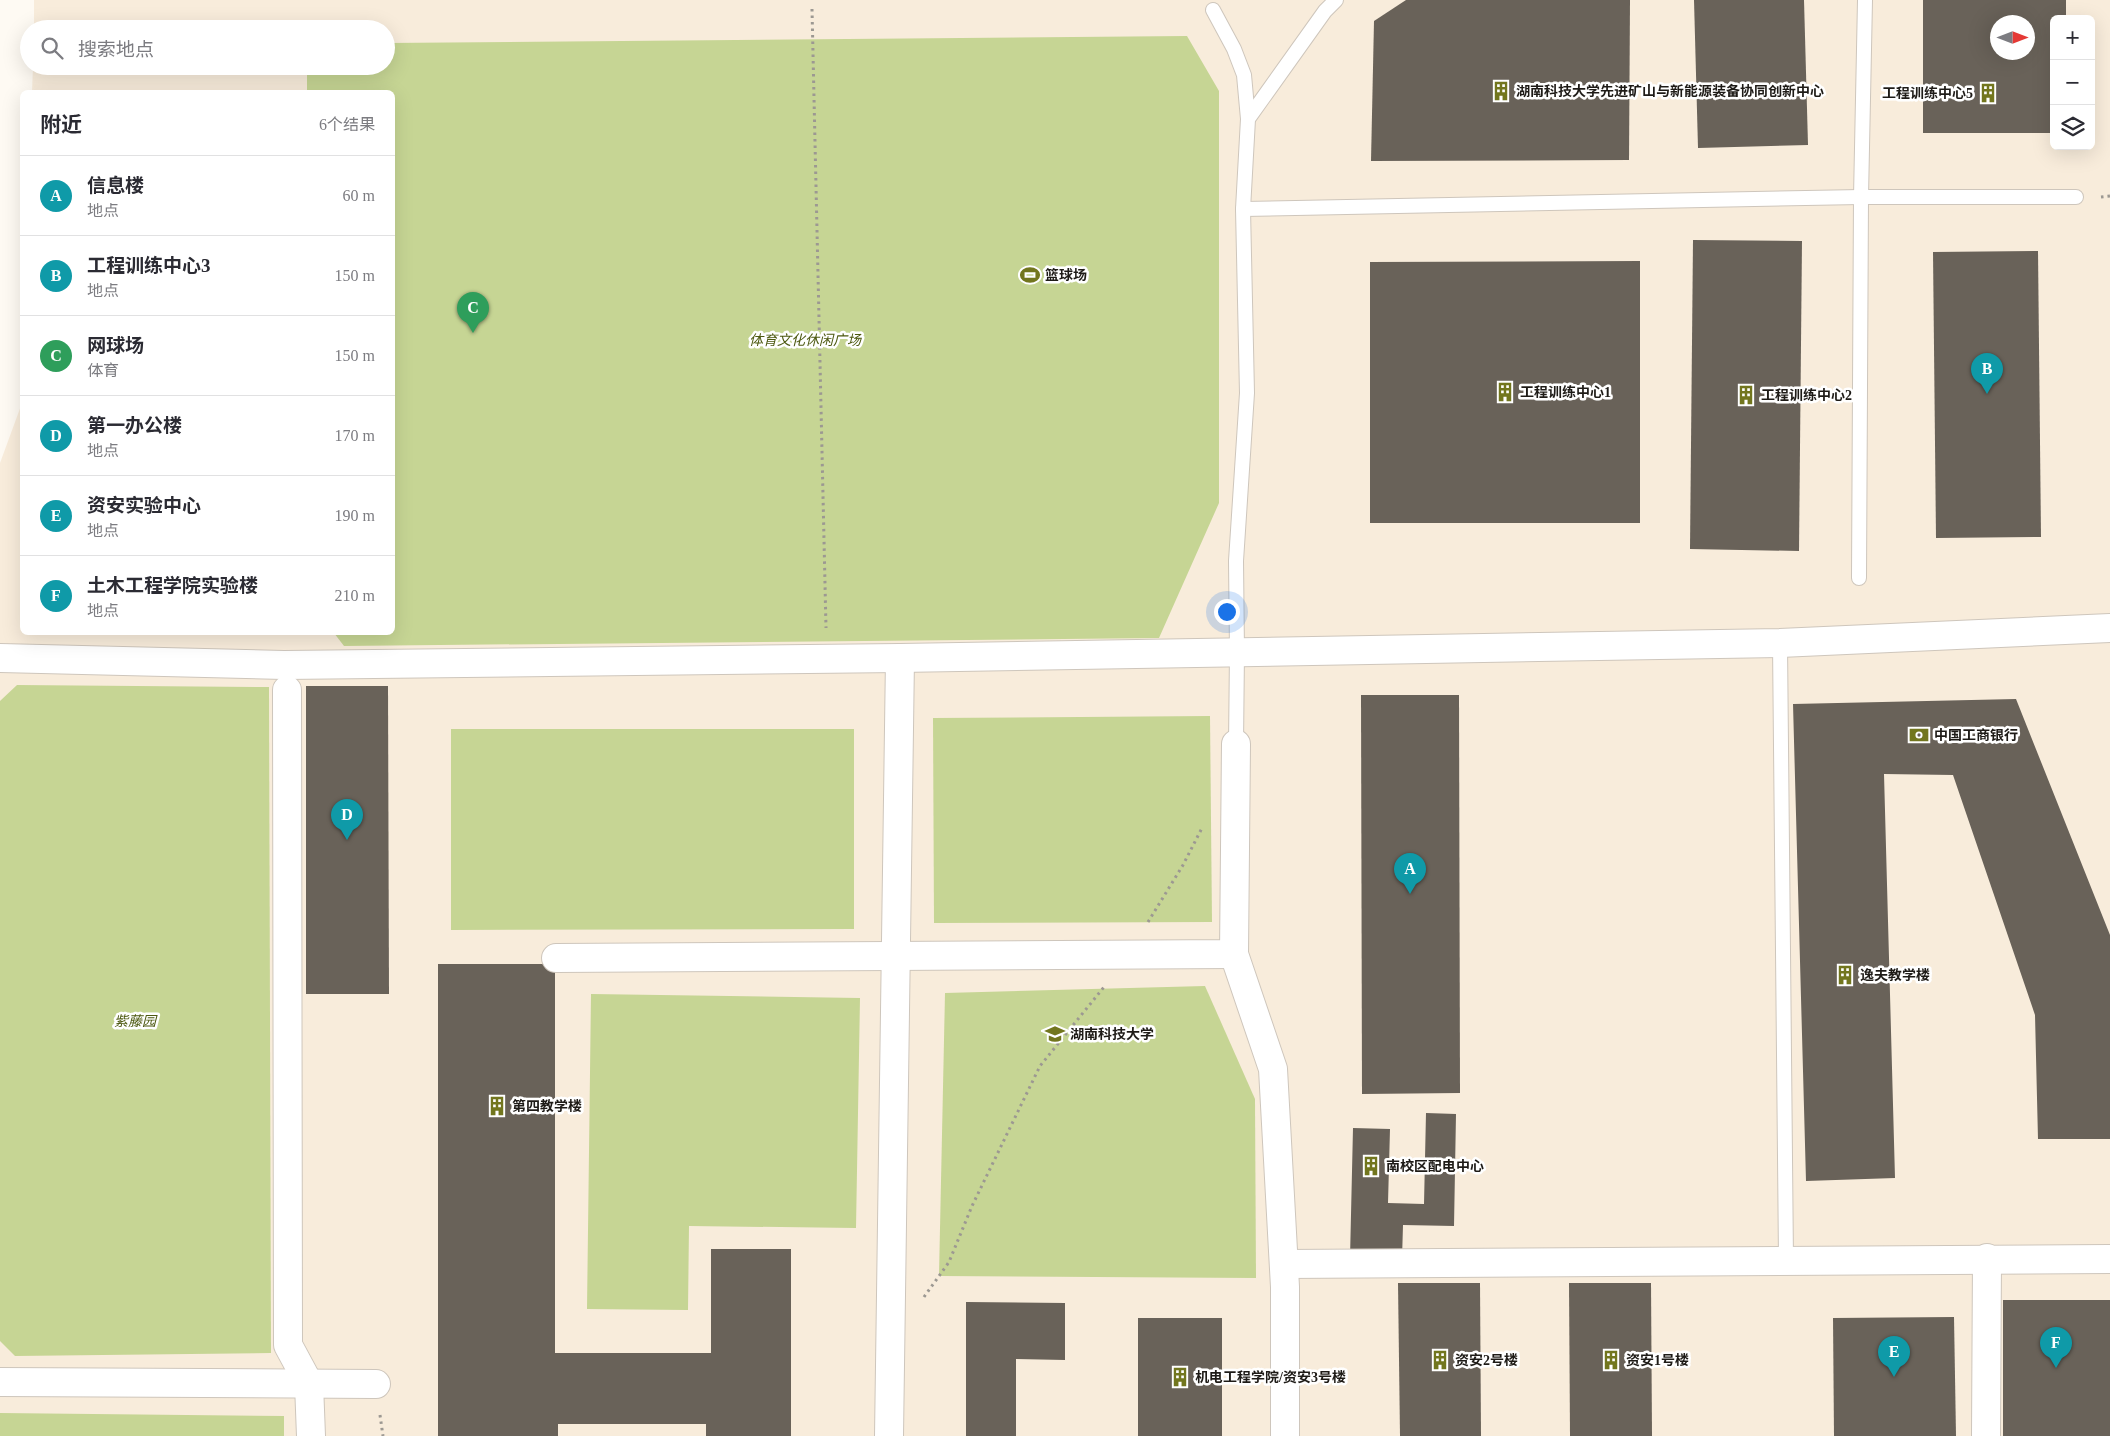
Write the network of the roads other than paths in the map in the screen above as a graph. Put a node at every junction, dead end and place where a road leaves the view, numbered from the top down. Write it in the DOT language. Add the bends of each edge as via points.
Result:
graph roads {
  1 [pos="1336,0"];
  2 [pos="1865,0"];
  3 [pos="1213,10"];
  4 [pos="1248,119"];
  5 [pos="1861,197"];
  6 [pos="2076,197"];
  7 [pos="1243,209"];
  8 [pos="1859,578"];
  9 [pos="2110,628"];
  10 [pos="1780,643"];
  11 [pos="1237,652"];
  12 [pos="0,658"];
  13 [pos="900,658"];
  14 [pos="287,690"];
  15 [pos="1236,744"];
  16 [pos="1234,954"];
  17 [pos="895,955"];
  18 [pos="556,958"];
  19 [pos="1987,1258"];
  20 [pos="2110,1259"];
  21 [pos="1786,1260"];
  22 [pos="1284,1264"];
  23 [pos="0,1382"];
  24 [pos="309,1384"];
  25 [pos="376,1384"];
  26 [pos="311,1436"];
  27 [pos="889,1436"];
  28 [pos="1285,1436"];
  29 [pos="1986,1436"];
  1 -- 4 [label="lane"];
  2 -- 5 [label="lane"];
  3 -- 4 [label="lane" via="1244,75"];
  4 -- 7 [label="lane"];
  5 -- 6 [label="lane"];
  5 -- 7 [label="lane"];
  5 -- 8 [label="lane"];
  7 -- 11 [label="lane" via="1247,393 1236,561"];
  9 -- 10 [label="street"];
  10 -- 11 [label="street"];
  10 -- 21 [label="lane"];
  11 -- 13 [label="street"];
  11 -- 15 [label="lane"];
  12 -- 13 [label="street" via="284,665"];
  13 -- 17 [label="street"];
  14 -- 24 [label="street" via="288,1345"];
  15 -- 16 [label="street"];
  16 -- 17 [label="street"];
  16 -- 22 [label="street" via="1272,1069"];
  17 -- 18 [label="street"];
  17 -- 27 [label="street"];
  19 -- 20 [label="street"];
  19 -- 21 [label="street"];
  19 -- 29 [label="street"];
  21 -- 22 [label="street"];
  22 -- 28 [label="street"];
  23 -- 24 [label="street"];
  24 -- 25 [label="street"];
  24 -- 26 [label="street"];
}
